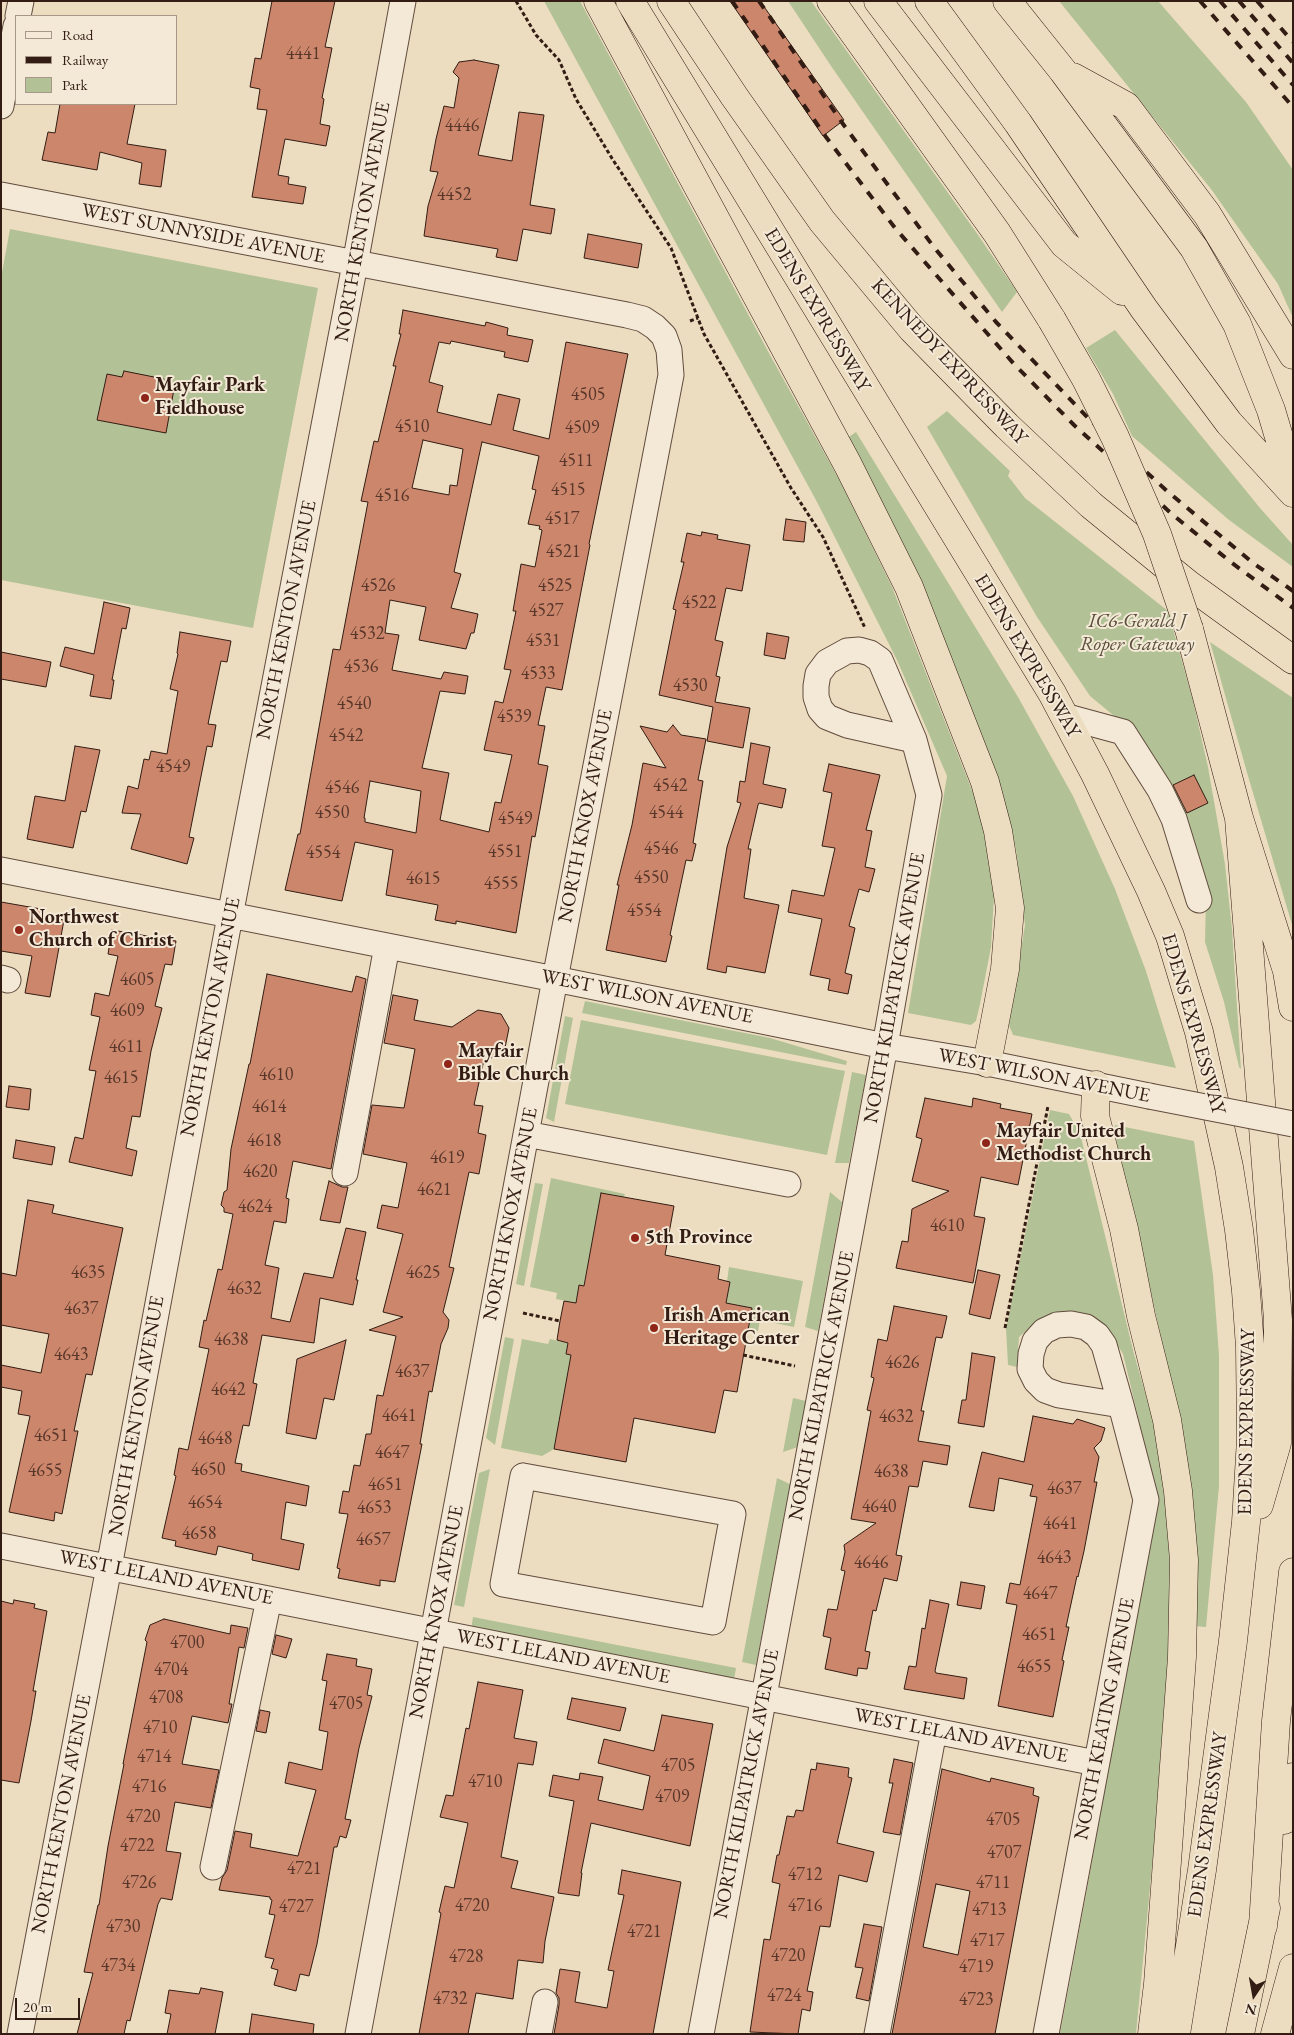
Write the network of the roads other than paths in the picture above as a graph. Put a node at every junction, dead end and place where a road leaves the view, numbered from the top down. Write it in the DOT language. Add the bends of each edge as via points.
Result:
graph roads {
  1 [pos="21,1"];
  2 [pos="403,1"];
  3 [pos="598,1"];
  4 [pos="630,1"];
  5 [pos="671,1"];
  6 [pos="832,1"];
  7 [pos="878,1"];
  8 [pos="929,1"];
  9 [pos="1007,1"];
  10 [pos="18,15"];
  11 [pos="15,31"];
  12 [pos="1063,71"];
  13 [pos="1,106"];
  14 [pos="1,195"];
  15 [pos="356,264"];
  16 [pos="1144,309"];
  17 [pos="664,336"];
  18 [pos="1293,355"];
  19 [pos="1293,484"];
  20 [pos="1293,493"];
  21 [pos="1293,660"];
  22 [pos="1064,716"];
  23 [pos="914,740"];
  24 [pos="1239,818"];
  25 [pos="1,870"];
  26 [pos="1199,900"];
  27 [pos="230,916"];
  28 [pos="387,946"];
  29 [pos="555,979"];
  30 [pos="1293,1006"];
  31 [pos="886,1046"];
  32 [pos="987,1063"];
  33 [pos="1096,1085"];
  34 [pos="1293,1124"];
  35 [pos="526,1134"];
  36 [pos="344,1173"];
  37 [pos="788,1184"];
  38 [pos="1121,1405"];
  39 [pos="1,1546"];
  40 [pos="1242,1565"];
  41 [pos="110,1567"];
  42 [pos="1293,1572"];
  43 [pos="269,1599"];
  44 [pos="713,1622"];
  45 [pos="434,1632"];
  46 [pos="764,1697"];
  47 [pos="934,1731"];
  48 [pos="1096,1763"];
  49 [pos="1293,1777"];
  50 [pos="213,1867"];
  51 [pos="1263,1926"];
  52 [pos="1293,1968"];
  53 [pos="544,2002"];
  54 [pos="20,2034"];
  55 [pos="358,2034"];
  56 [pos="538,2034"];
  57 [pos="700,2034"];
  58 [pos="877,2034"];
  59 [pos="1046,2034"];
  60 [pos="1152,2034"];
  61 [pos="1176,2034"];
  62 [pos="1240,2034"];
  63 [pos="1275,2034"];
  1 -- 10 [label="street"];
  2 -- 15 [label="street, NORTH KENTON AVENUE"];
  3 -- 32 [label="highway" via="843,456 896,561 985,782 998,831 1010,908 1004,969"];
  4 -- 22 [label="highway, EDENS EXPRESSWAY"];
  5 -- 21 [label="highway, KENNEDY EXPRESSWAY" via="822,221 912,329 1007,426 1091,505 1188,584"];
  6 -- 24 [label="highway, bridge" via="997,233 1052,320 1115,436 1157,534 1189,629"];
  7 -- 16 [label="highway" via="1064,244"];
  8 -- 16 [label="highway" via="1018,123"];
  9 -- 12 [label="highway"];
  11 -- 13 [label="street"];
  12 -- 18 [label="highway" via="1126,106 1207,214"];
  12 -- 19 [label="highway" via="1194,248 1237,324 1271,410"];
  14 -- 15 [label="street, WEST SUNNYSIDE AVENUE"];
  15 -- 17 [label="street, WEST SUNNYSIDE AVENUE" via="627,315 643,319"];
  15 -- 27 [label="street, NORTH KENTON AVENUE"];
  16 -- 20 [label="highway" via="1229,422"];
  17 -- 29 [label="street, NORTH KNOX AVENUE" via="669,350 671,376"];
  22 -- 26 [label="street" via="1123,732 1160,790 1174,820"];
  22 -- 40 [label="highway, EDENS EXPRESSWAY" via="1130,845 1170,936 1199,1032 1215,1100 1239,1230 1250,1347 1250,1467"];
  23 -- 23 [label="street, NORTH KILPATRICK AVENUE" via="826,717 816,697 816,686 818,674 827,662 847,651 858,650 880,660"];
  23 -- 31 [label="street, NORTH KILPATRICK AVENUE" via="929,795"];
  24 -- 30 [label="highway" via="1287,971"];
  24 -- 40 [label="highway" via="1278,1320 1277,1443"];
  25 -- 27 [label="street, WEST WILSON AVENUE"];
  27 -- 28 [label="street, WEST WILSON AVENUE"];
  27 -- 41 [label="street, NORTH KENTON AVENUE"];
  28 -- 29 [label="street, WEST WILSON AVENUE"];
  28 -- 36 [label="street"];
  29 -- 31 [label="street, WEST WILSON AVENUE"];
  29 -- 35 [label="street, NORTH KNOX AVENUE"];
  31 -- 32 [label="street, WEST WILSON AVENUE"];
  31 -- 46 [label="street, NORTH KILPATRICK AVENUE"];
  32 -- 33 [label="street, WEST WILSON AVENUE"];
  33 -- 34 [label="street, WEST WILSON AVENUE, bridge"];
  33 -- 60 [label="highway" via="1095,1116 1124,1229 1166,1420 1178,1491 1184,1560 1182,1657"];
  35 -- 37 [label="street"];
  35 -- 45 [label="street, NORTH KNOX AVENUE"];
  38 -- 48 [label="street, NORTH KEATING AVENUE" via="1146,1500"];
  39 -- 41 [label="street, WEST LELAND AVENUE"];
  40 -- 61 [label="highway, EDENS EXPRESSWAY" via="1203,1861"];
  41 -- 43 [label="street, WEST LELAND AVENUE"];
  41 -- 54 [label="street, NORTH KENTON AVENUE"];
  42 -- 51 [label="highway" via="1276,1721"];
  43 -- 45 [label="street, WEST LELAND AVENUE"];
  43 -- 50 [label="street"];
  44 -- 44 [label="street" via="733,1514 522,1476 503,1584"];
  45 -- 46 [label="street, WEST LELAND AVENUE"];
  45 -- 55 [label="street, NORTH KNOX AVENUE"];
  46 -- 47 [label="street, WEST LELAND AVENUE"];
  46 -- 57 [label="street, NORTH KILPATRICK AVENUE"];
  47 -- 48 [label="street, WEST LELAND AVENUE"];
  47 -- 58 [label="street"];
  48 -- 59 [label="street, NORTH KEATING AVENUE"];
  49 -- 51 [label="highway"];
  51 -- 62 [label="highway"];
  52 -- 63 [label="highway"];
  53 -- 56 [label="street"];
}
